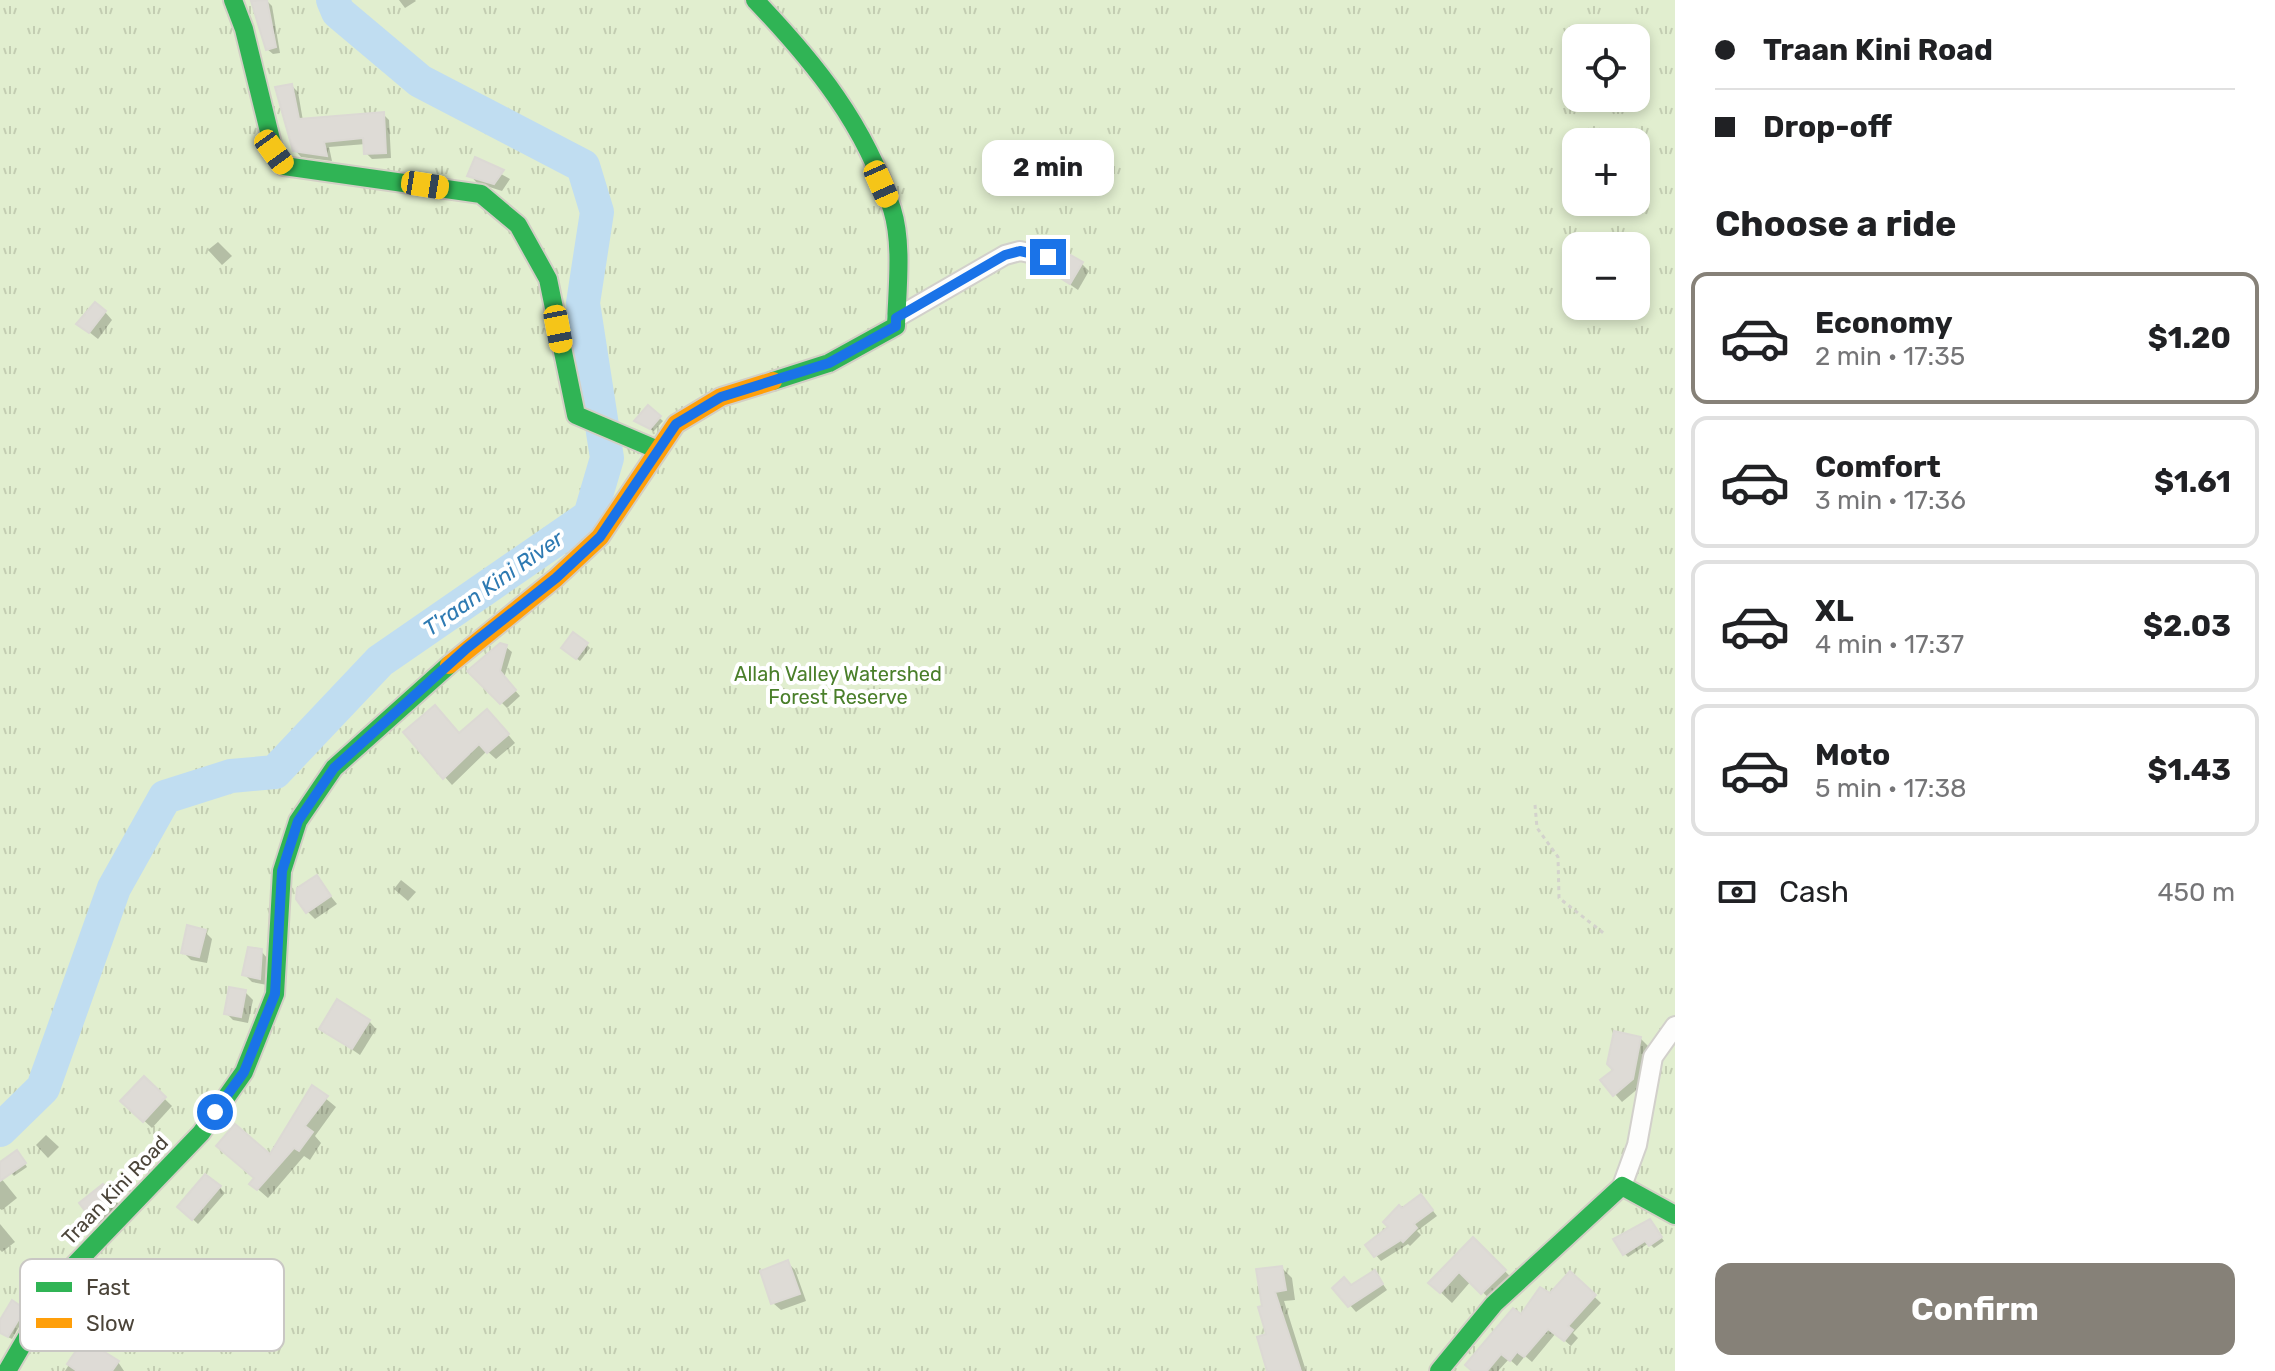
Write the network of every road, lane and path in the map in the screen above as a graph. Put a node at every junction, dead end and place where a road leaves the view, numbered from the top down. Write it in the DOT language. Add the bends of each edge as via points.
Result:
graph roads {
  1 [pos="233,0"];
  2 [pos="755,0"];
  3 [pos="1048,257"];
  4 [pos="896,318"];
  5 [pos="658,450"];
  6 [pos="1535,805"];
  7 [pos="1606,935"];
  8 [pos="1675,1026"];
  9 [pos="1622,1186"];
  10 [pos="1675,1215"];
  11 [pos="80,1259"];
  12 [pos="20,1349"];
  13 [pos="7,1371"];
  14 [pos="1439,1371"];
  1 -- 5 [label="street" via="274,152 284,166 481,194 518,225 548,279 576,415"];
  2 -- 4 [label="street" via="813,61 846,106 893,211"];
  3 -- 4 [label="street" via="1020,251 1005,255"];
  4 -- 5 [label="street, Traan Kini Road" via="896,326 829,363 721,397 676,424"];
  5 -- 11 [label="street, Traan Kini Road" via="600,537 334,768 298,821 282,871 275,994 244,1072 201,1133"];
  6 -- 7 [label="path" via="1537,828 1558,857 1559,898"];
  8 -- 9 [label="street" via="1653,1057 1637,1145"];
  9 -- 10 [label="street"];
  9 -- 14 [label="street" via="1494,1304"];
  12 -- 13 [label="street, Traan Kini Road"];
}
